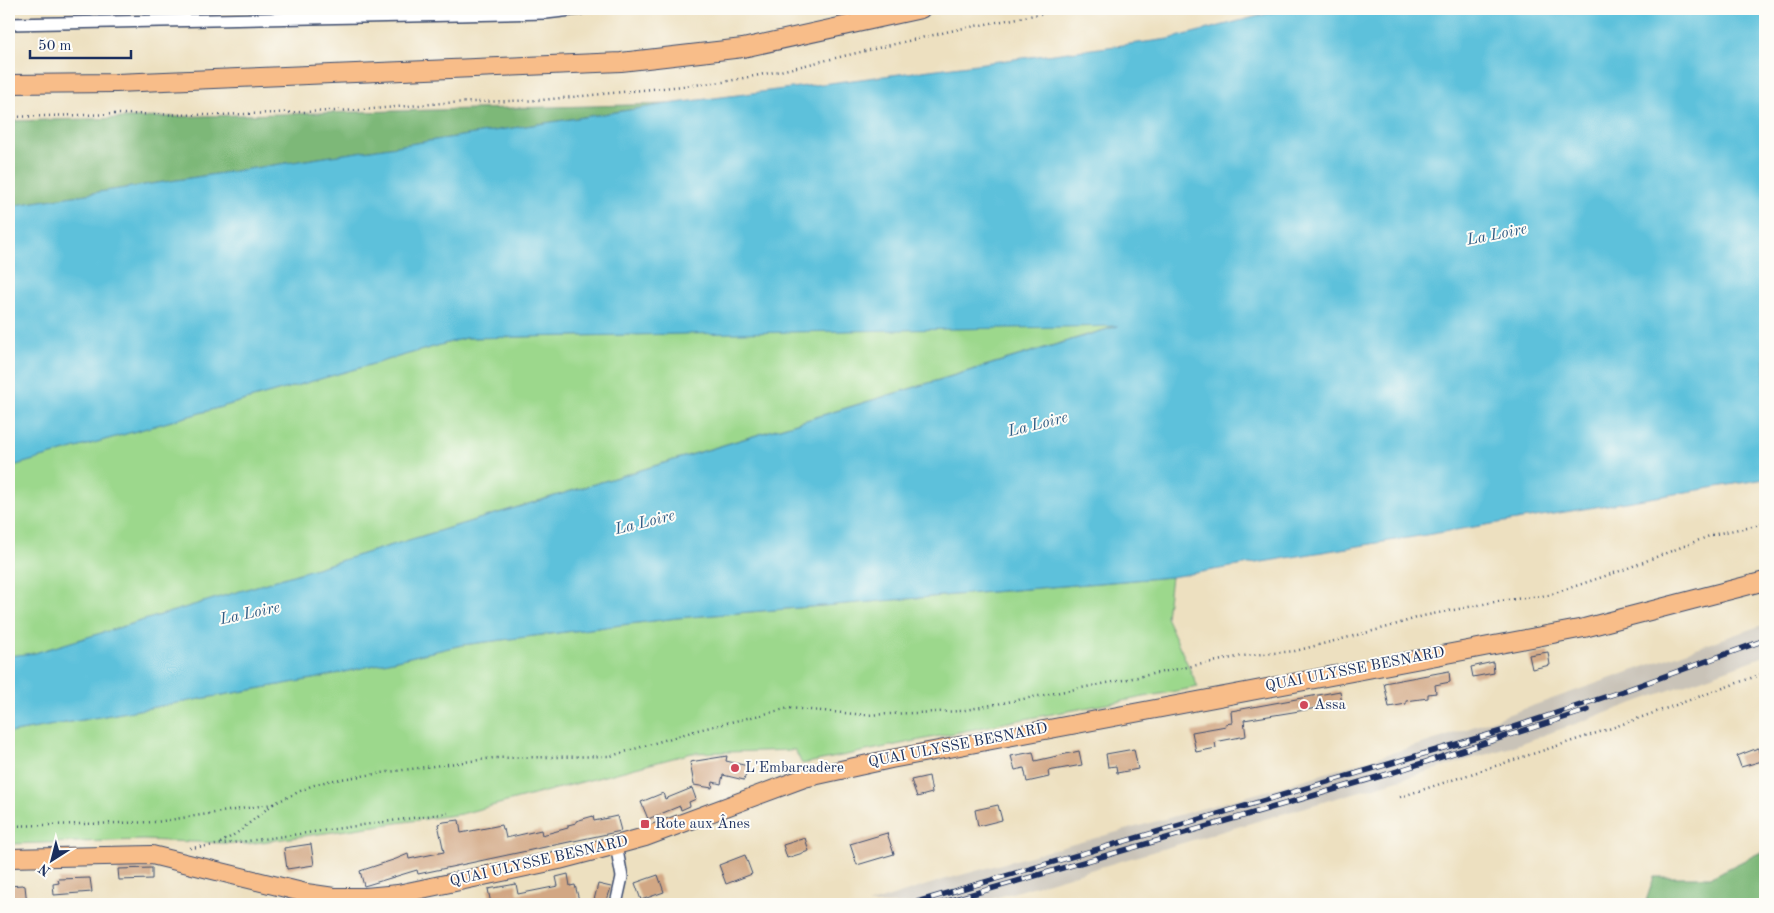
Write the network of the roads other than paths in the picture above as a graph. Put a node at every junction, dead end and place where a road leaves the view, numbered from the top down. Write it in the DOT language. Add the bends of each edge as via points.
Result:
graph roads {
  1 [pos="580,9"];
  2 [pos="921,9"];
  3 [pos="9,24"];
  4 [pos="9,84"];
  5 [pos="1765,581"];
  6 [pos="616,845"];
  7 [pos="9,858"];
  8 [pos="616,904"];
  1 -- 3 [label="street" via="440,16"];
  2 -- 4 [label="main road" via="742,48 621,62 116,84"];
  5 -- 6 [label="main road, QUAI ULYSSE BESNARD" via="1584,628 814,776"];
  6 -- 7 [label="main road, QUAI ULYSSE BESNARD" via="398,894 351,898 306,893 152,855"];
  6 -- 8 [label="street" via="622,877"];
}
